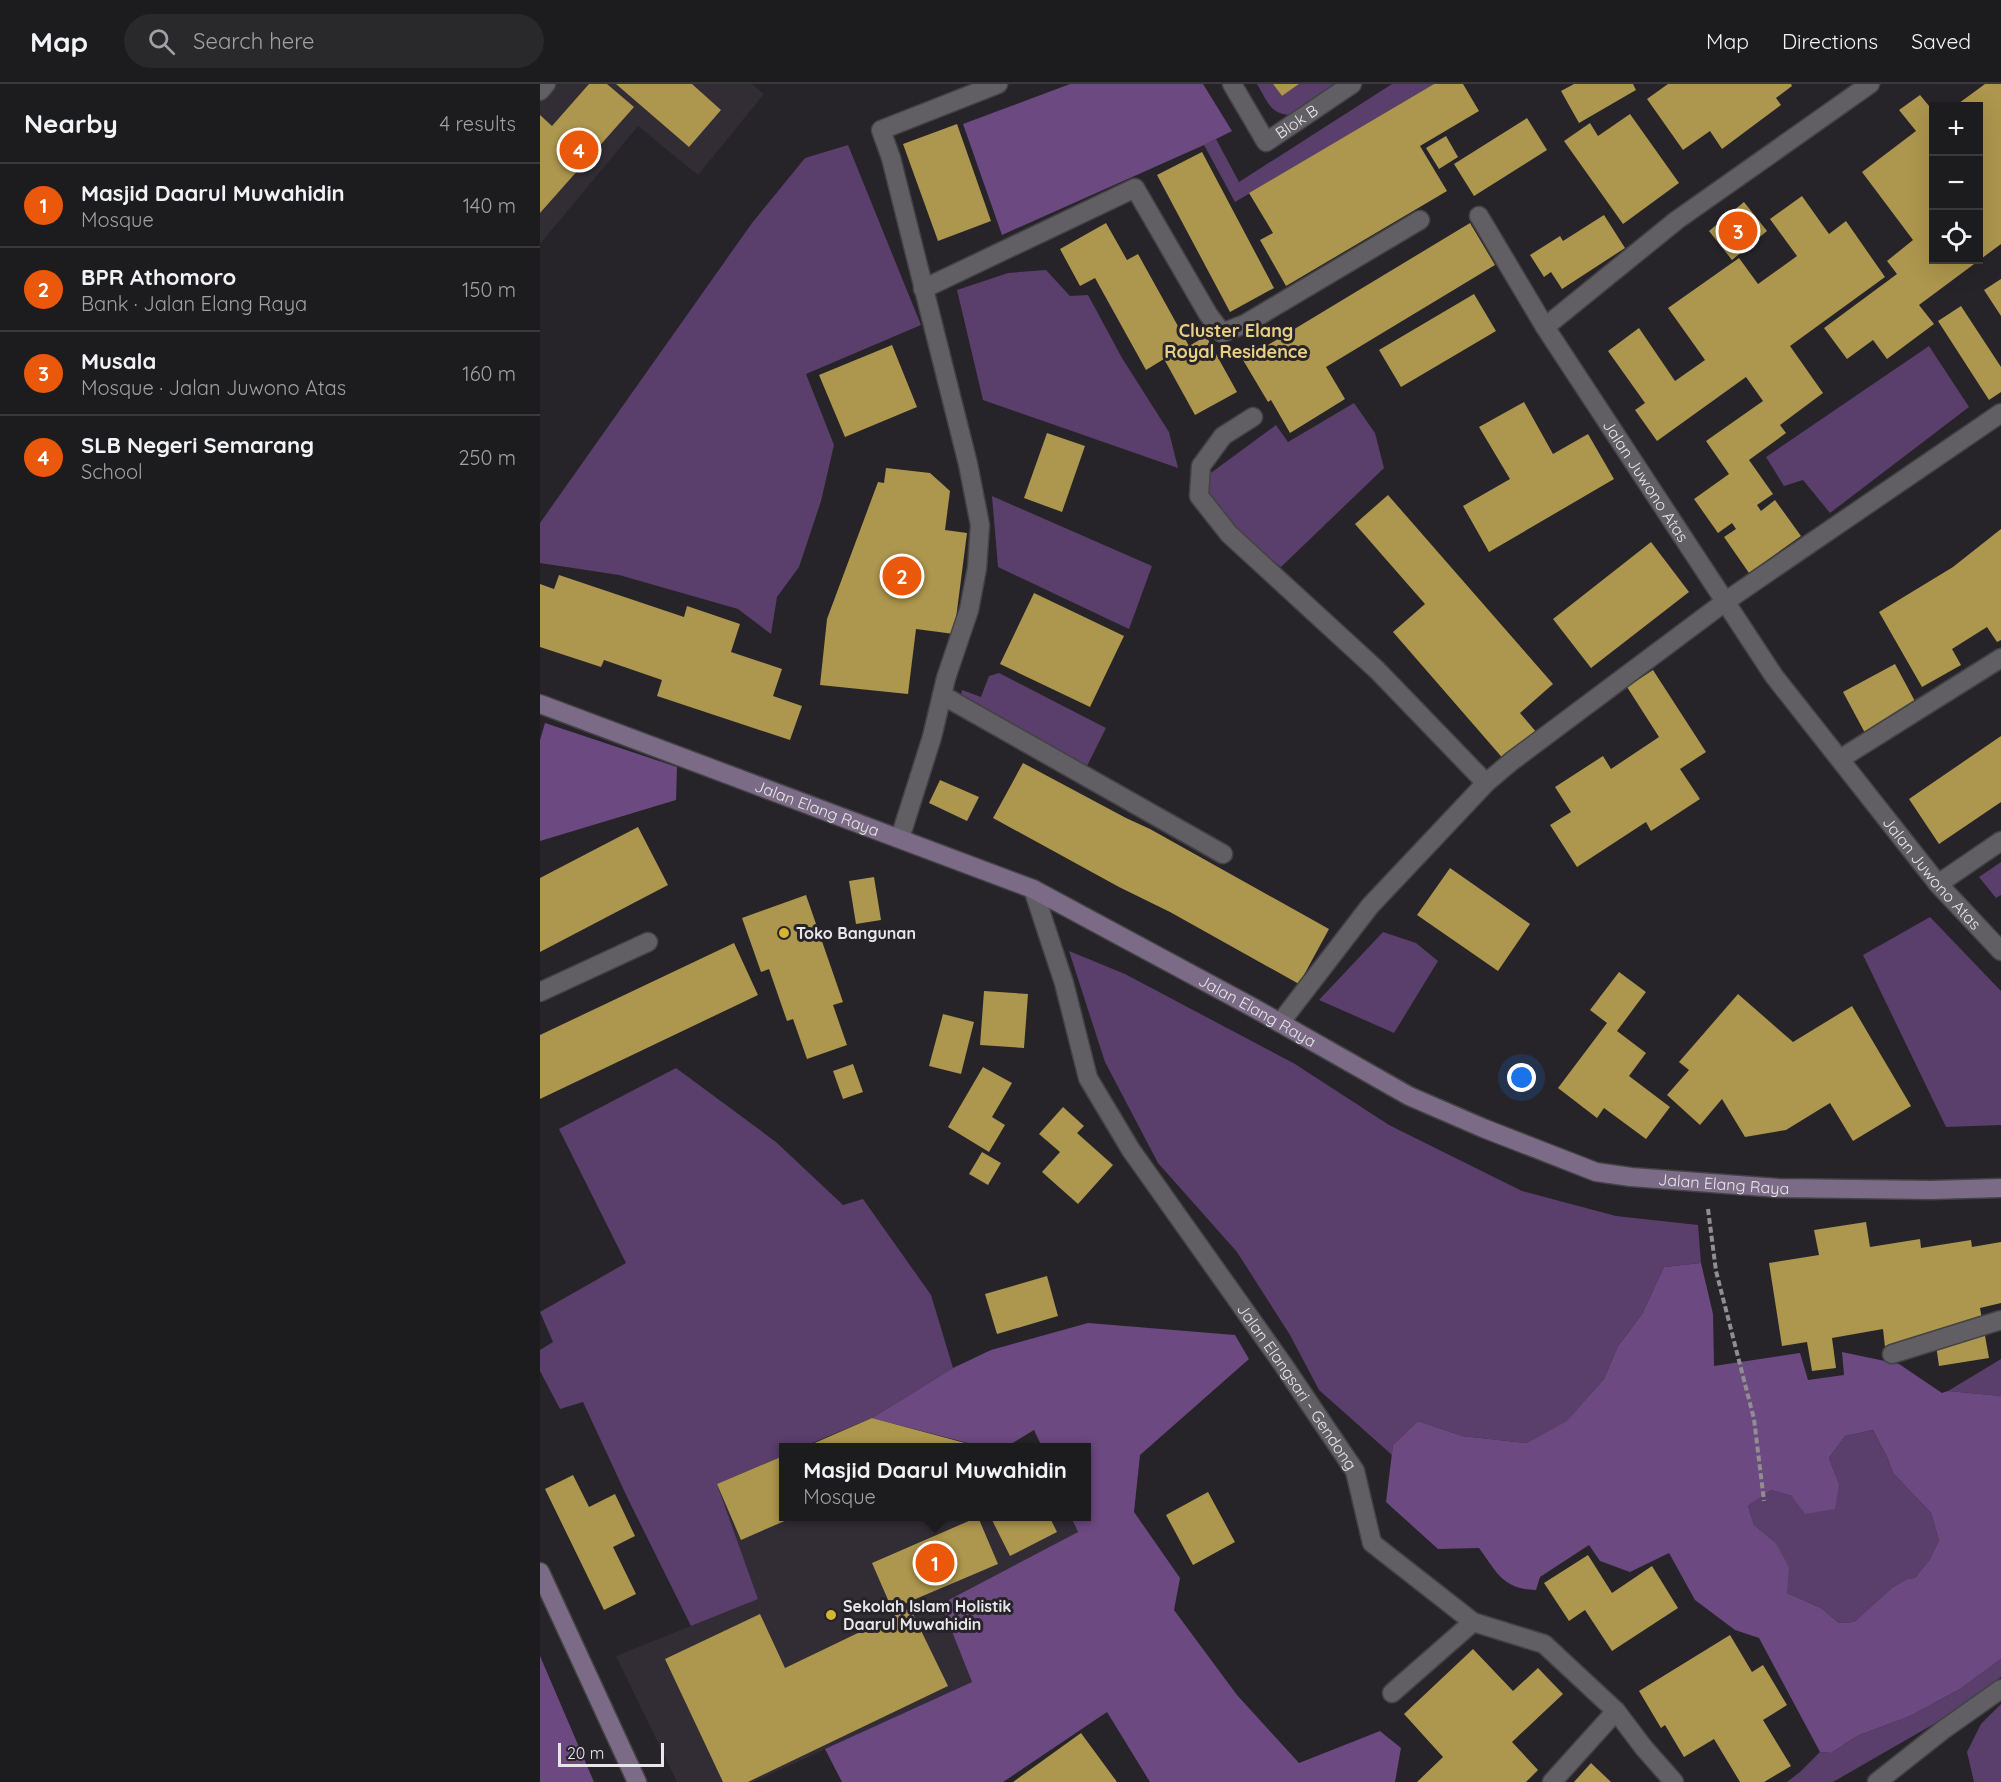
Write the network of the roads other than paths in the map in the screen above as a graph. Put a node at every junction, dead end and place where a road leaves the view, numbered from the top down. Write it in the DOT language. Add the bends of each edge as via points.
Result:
graph roads {
  1 [pos="546,84"];
  2 [pos="998,84"];
  3 [pos="1233,84"];
  4 [pos="1352,84"];
  5 [pos="1870,84"];
  6 [pos="540,91"];
  7 [pos="1479,216"];
  8 [pos="1420,220"];
  9 [pos="923,289"];
  10 [pos="1545,327"];
  11 [pos="2001,413"];
  12 [pos="1253,417"];
  13 [pos="1726,601"];
  14 [pos="2001,658"];
  15 [pos="942,695"];
  16 [pos="540,704"];
  17 [pos="1840,759"];
  18 [pos="1486,783"];
  19 [pos="900,838"];
  20 [pos="2001,841"];
  21 [pos="1223,854"];
  22 [pos="1938,884"];
  23 [pos="1033,889"];
  24 [pos="648,942"];
  25 [pos="2001,951"];
  26 [pos="540,992"];
  27 [pos="1280,1023"];
  28 [pos="2001,1188"];
  29 [pos="2001,1320"];
  30 [pos="1892,1354"];
  31 [pos="540,1572"];
  32 [pos="1473,1622"];
  33 [pos="2001,1689"];
  34 [pos="1392,1693"];
  35 [pos="1616,1712"];
  36 [pos="637,1782"];
  37 [pos="1552,1782"];
  38 [pos="1674,1782"];
  39 [pos="1877,1782"];
  1 -- 6 [label="street"];
  2 -- 9 [label="street" via="881,130"];
  3 -- 4 [label="street, Blok B" via="1266,142"];
  5 -- 10 [label="street" via="1677,220"];
  7 -- 10 [label="street"];
  8 -- 9 [label="street" via="1245,324 1222,333 1135,188"];
  9 -- 15 [label="street" via="980,525 969,610"];
  10 -- 13 [label="street, Jalan Juwono Atas"];
  11 -- 13 [label="street"];
  12 -- 18 [label="street" via="1222,436 1201,466 1199,496 1229,534 1377,670"];
  13 -- 17 [label="street, Jalan Juwono Atas" via="1774,676"];
  13 -- 18 [label="street"];
  14 -- 17 [label="street"];
  15 -- 19 [label="street"];
  15 -- 21 [label="street"];
  16 -- 19 [label="main road, Jalan Elang Raya"];
  17 -- 22 [label="street, Jalan Juwono Atas"];
  18 -- 27 [label="street" via="1370,906"];
  19 -- 23 [label="main road, Jalan Elang Raya"];
  20 -- 22 [label="street"];
  22 -- 25 [label="street, Jalan Juwono Atas"];
  23 -- 27 [label="main road, Jalan Elang Raya"];
  23 -- 32 [label="street, Jalan Elangsari - Gendong" via="1064,983 1088,1078 1131,1150 1355,1471 1372,1543"];
  24 -- 26 [label="street"];
  27 -- 28 [label="main road, Jalan Elang Raya" via="1409,1095 1596,1172 1778,1188"];
  29 -- 30 [label="street"];
  31 -- 36 [label="main road"];
  32 -- 34 [label="street"];
  32 -- 35 [label="street, Jalan Elangsari - Gendong" via="1544,1644"];
  33 -- 39 [label="street"];
  35 -- 37 [label="street"];
  35 -- 38 [label="street, Jalan Elangsari - Gendong"];
}
